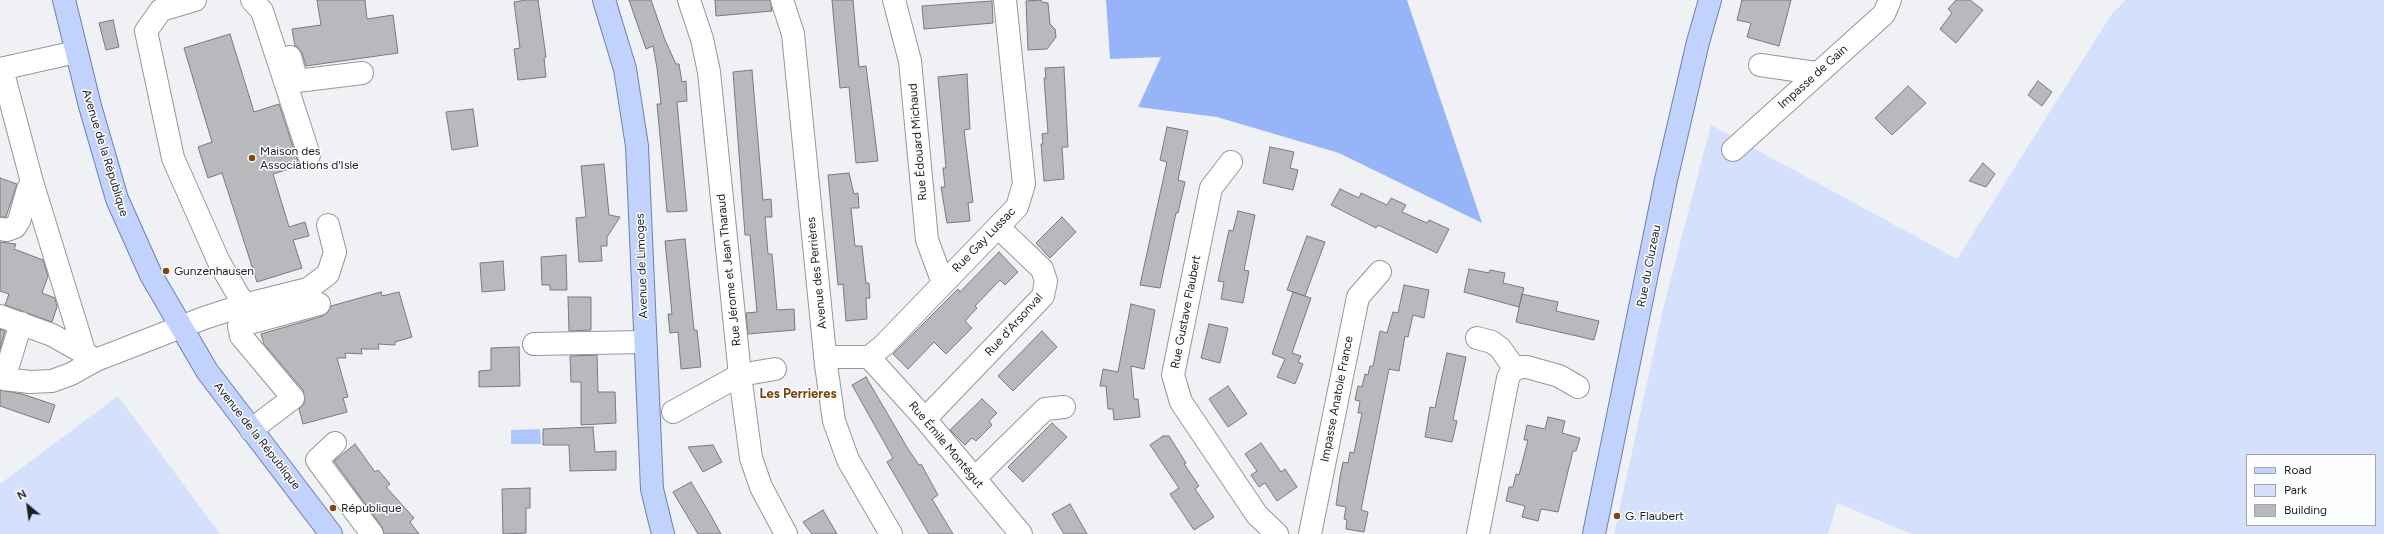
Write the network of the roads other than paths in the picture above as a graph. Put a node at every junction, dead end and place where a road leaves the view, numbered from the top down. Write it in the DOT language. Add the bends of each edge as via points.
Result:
graph roads {
  1 [pos="64,0"];
  2 [pos="252,0"];
  3 [pos="272,0"];
  4 [pos="604,0"];
  5 [pos="689,0"];
  6 [pos="782,0"];
  7 [pos="894,0"];
  8 [pos="1005,0"];
  9 [pos="1710,0"];
  10 [pos="1890,0"];
  11 [pos="182,2"];
  12 [pos="76,52"];
  13 [pos="1760,65"];
  14 [pos="1,69"];
  15 [pos="362,73"];
  16 [pos="1816,73"];
  17 [pos="1732,150"];
  18 [pos="309,154"];
  19 [pos="1231,162"];
  20 [pos="32,182"];
  21 [pos="328,225"];
  22 [pos="999,228"];
  23 [pos="0,229"];
  24 [pos="1380,272"];
  25 [pos="943,283"];
  26 [pos="320,304"];
  27 [pos="244,305"];
  28 [pos="0,316"];
  29 [pos="21,323"];
  30 [pos="179,327"];
  31 [pos="1477,338"];
  32 [pos="644,342"];
  33 [pos="534,344"];
  34 [pos="91,357"];
  35 [pos="825,357"];
  36 [pos="869,357"];
  37 [pos="775,369"];
  38 [pos="1515,369"];
  39 [pos="740,375"];
  40 [pos="2,378"];
  41 [pos="1578,387"];
  42 [pos="1064,407"];
  43 [pos="673,412"];
  44 [pos="925,419"];
  45 [pos="251,430"];
  46 [pos="335,442"];
  47 [pos="975,478"];
  48 [pos="331,534"];
  49 [pos="372,534"];
  50 [pos="663,534"];
  51 [pos="786,534"];
  52 [pos="891,534"];
  53 [pos="1021,534"];
  54 [pos="1277,534"];
  55 [pos="1310,534"];
  56 [pos="1478,534"];
  57 [pos="1594,534"];
  1 -- 12 [label="main road, Avenue de la République"];
  2 -- 18 [label="street" via="262,11"];
  3 -- 15 [label="street" via="297,81"];
  4 -- 32 [label="main road, Avenue de Limoges" via="625,69 637,146"];
  5 -- 39 [label="street, Rue Jérome et Jean Tharaud" via="702,39 709,72"];
  6 -- 35 [label="street, Avenue des Perrières" via="793,34"];
  7 -- 25 [label="street, Rue Édouard Michaud" via="910,61 927,240"];
  8 -- 22 [label="street, Rue Gay Lussac" via="1024,184 1017,207"];
  9 -- 57 [label="main road, Rue du Cluzeau" via="1666,180"];
  10 -- 16 [label="street, Impasse de Gain" via="1884,14"];
  11 -- 27 [label="street" via="161,10 146,30 172,158 219,262"];
  12 -- 14 [label="street"];
  12 -- 30 [label="main road, Avenue de la République" via="117,199 151,275"];
  13 -- 16 [label="street"];
  14 -- 20 [label="street"];
  16 -- 17 [label="street, Impasse de Gain"];
  19 -- 54 [label="street, Rue Gustave Flaubert" via="1211,188 1174,375 1181,402 1257,515"];
  20 -- 23 [label="street" via="15,227"];
  20 -- 34 [label="street"];
  21 -- 27 [label="street" via="335,252 328,274 308,289"];
  22 -- 25 [label="street, Rue Gay Lussac"];
  22 -- 44 [label="street, Rue d'Arsonval" via="1042,269 1046,281 1043,296"];
  24 -- 55 [label="street, Impasse Anatole France" via="1358,297"];
  25 -- 36 [label="street, Rue Gay Lussac" via="884,345"];
  26 -- 45 [label="street" via="239,326 241,336 292,398"];
  27 -- 30 [label="street"];
  28 -- 29 [label="street"];
  29 -- 34 [label="street" via="52,335"];
  29 -- 40 [label="street"];
  30 -- 34 [label="street"];
  30 -- 45 [label="main road, Avenue de la République" via="207,372"];
  31 -- 38 [label="street" via="1492,342 1500,348"];
  32 -- 33 [label="street"];
  32 -- 50 [label="main road, Avenue de Limoges" via="652,489"];
  34 -- 40 [label="street" via="70,374 52,381 30,382"];
  35 -- 36 [label="street"];
  35 -- 52 [label="street, Avenue des Perrières" via="834,421 848,460"];
  36 -- 44 [label="street, Rue Émile Montégut"];
  37 -- 39 [label="street"];
  38 -- 41 [label="street" via="1527,367 1559,376"];
  38 -- 56 [label="street" via="1508,378"];
  39 -- 43 [label="street"];
  39 -- 51 [label="street, Rue Jérome et Jean Tharaud" via="751,458 761,487"];
  42 -- 47 [label="street" via="1046,409"];
  44 -- 47 [label="street, Rue Émile Montégut"];
  45 -- 48 [label="main road, Avenue de la République"];
  46 -- 49 [label="street" via="317,460"];
  47 -- 53 [label="street, Rue Émile Montégut"];
}
